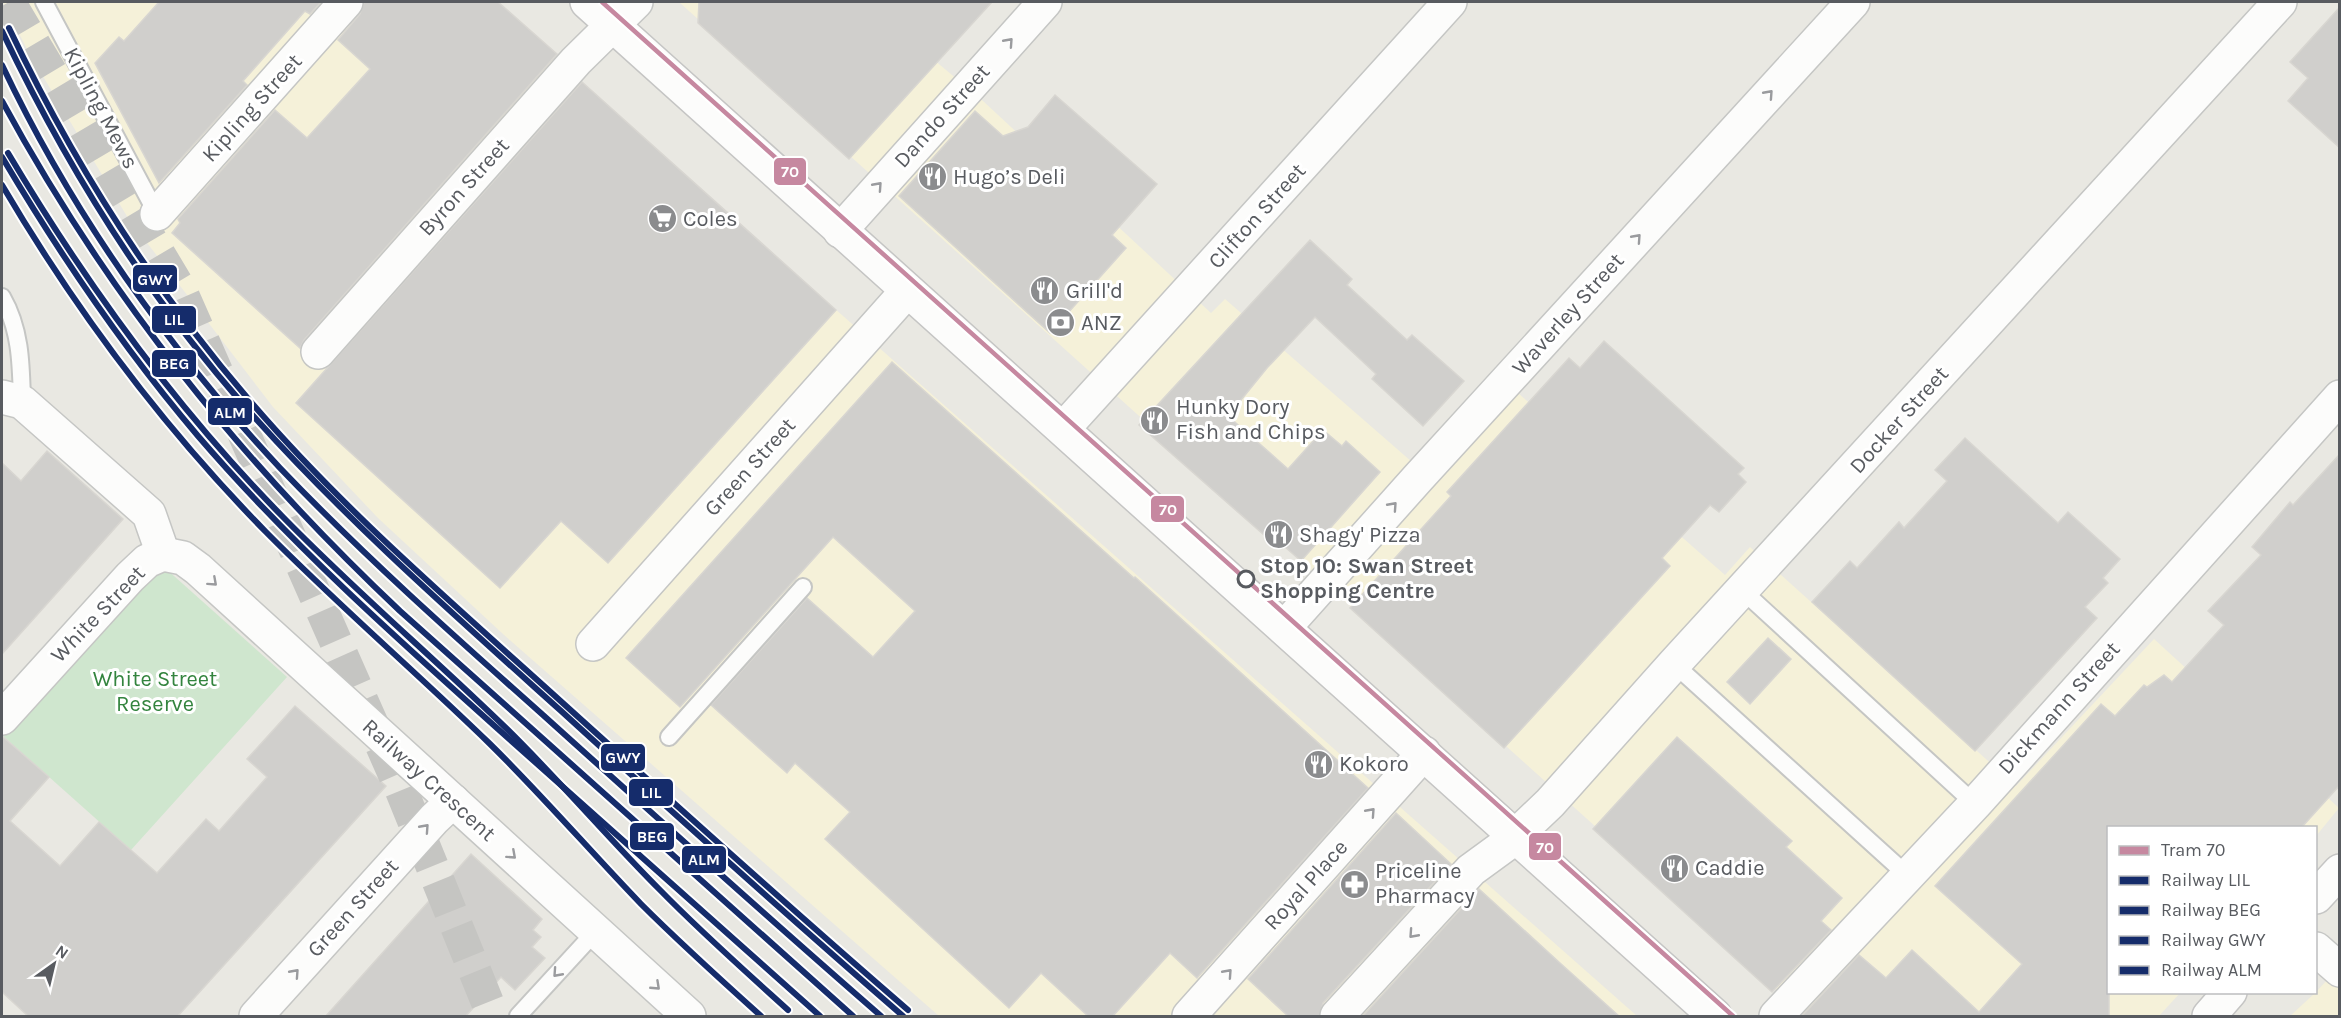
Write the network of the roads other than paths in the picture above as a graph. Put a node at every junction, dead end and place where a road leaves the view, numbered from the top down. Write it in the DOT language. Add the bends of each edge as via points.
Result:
graph roads {
  1 [pos="44,2"];
  2 [pos="346,2"];
  3 [pos="587,2"];
  4 [pos="636,2"];
  5 [pos="1045,2"];
  6 [pos="1450,2"];
  7 [pos="1852,2"];
  8 [pos="2280,2"];
  9 [pos="612,25"];
  10 [pos="158,214"];
  11 [pos="840,231"];
  12 [pos="906,291"];
  13 [pos="2,297"];
  14 [pos="318,352"];
  15 [pos="2340,397"];
  16 [pos="12,400"];
  17 [pos="1063,429"];
  18 [pos="163,554"];
  19 [pos="803,587"];
  20 [pos="1743,591"];
  21 [pos="1284,628"];
  22 [pos="593,644"];
  23 [pos="1674,664"];
  24 [pos="2,718"];
  25 [pos="669,737"];
  26 [pos="1424,753"];
  27 [pos="453,801"];
  28 [pos="1975,804"];
  29 [pos="1515,835"];
  30 [pos="2340,871"];
  31 [pos="1906,875"];
  32 [pos="2317,896"];
  33 [pos="596,931"];
  34 [pos="2317,950"];
  35 [pos="2340,970"];
  36 [pos="2229,994"];
  37 [pos="256,1017"];
  38 [pos="518,1017"];
  39 [pos="689,1017"];
  40 [pos="1189,1017"];
  41 [pos="1338,1017"];
  42 [pos="1715,1017"];
  43 [pos="1776,1017"];
  44 [pos="2209,1017"];
  1 -- 10 [label="lane, Kipling Mews"];
  2 -- 10 [label="street, Kipling Street"];
  3 -- 9 [label="street"];
  4 -- 9 [label="street, Byron Street"];
  11 -- 5 [label="street, Dando Street, one-way"];
  6 -- 17 [label="street, Clifton Street"];
  21 -- 7 [label="street, Waverley Street, one-way"];
  8 -- 20 [label="street, Docker Street"];
  9 -- 11 [label="street"];
  9 -- 14 [label="street, Byron Street"];
  11 -- 12 [label="street"];
  12 -- 17 [label="street"];
  12 -- 22 [label="street, Green Street"];
  13 -- 16 [label="lane" via="17,334 20,354"];
  15 -- 28 [label="street, Dickmann Street"];
  16 -- 18 [label="street, White Street" via="148,514"];
  17 -- 21 [label="street"];
  18 -- 24 [label="street, White Street" via="147,561 130,577"];
  18 -- 27 [label="street, Railway Crescent, one-way" via="183,558 198,569"];
  19 -- 25 [label="lane"];
  20 -- 23 [label="street, Docker Street"];
  20 -- 28 [label="lane"];
  21 -- 26 [label="street"];
  23 -- 29 [label="street, Docker Street" via="1550,803"];
  23 -- 31 [label="lane"];
  26 -- 29 [label="street"];
  40 -- 26 [label="street, Royal Place, one-way"];
  27 -- 33 [label="street, Railway Crescent, one-way"];
  37 -- 27 [label="street, Green Street, one-way"];
  28 -- 31 [label="street, Dickmann Street"];
  29 -- 41 [label="street, Docker Street, one-way" via="1471,870"];
  29 -- 42 [label="street"];
  30 -- 32 [label="street"];
  31 -- 43 [label="street, Dickmann Street"];
  33 -- 38 [label="lane, one-way"];
  33 -- 39 [label="street, Railway Crescent, one-way"];
  34 -- 35 [label="street"];
  36 -- 44 [label="street"];
}
